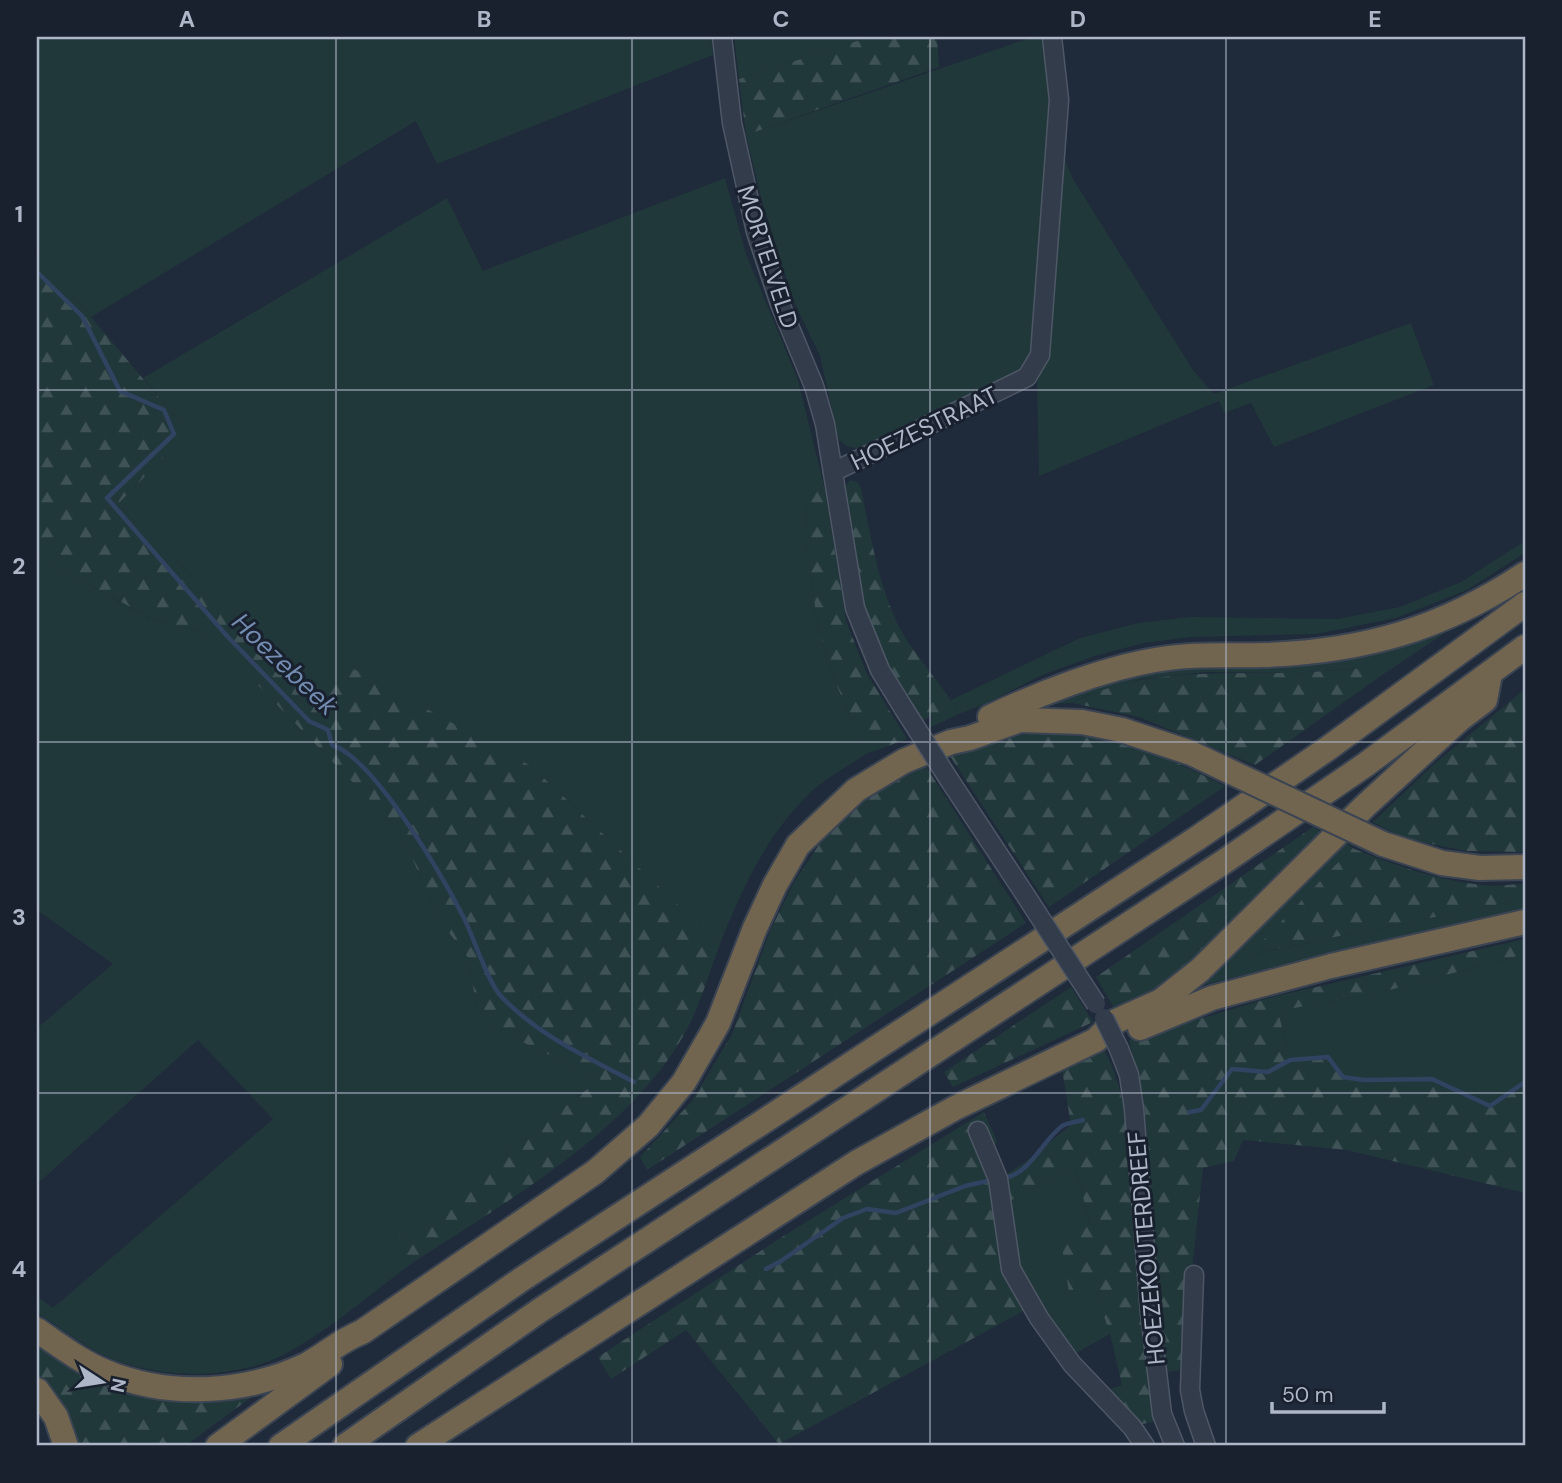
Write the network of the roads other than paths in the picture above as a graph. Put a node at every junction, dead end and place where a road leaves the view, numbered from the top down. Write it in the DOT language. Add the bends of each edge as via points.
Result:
graph roads {
  1 [pos="722,37"];
  2 [pos="1052,37"];
  3 [pos="833,472"];
  4 [pos="1525,574"];
  5 [pos="1525,604"];
  6 [pos="1525,647"];
  7 [pos="1490,674"];
  8 [pos="951,742"];
  9 [pos="1525,867"];
  10 [pos="1525,922"];
  11 [pos="1099,1021"];
  12 [pos="1119,1049"];
  13 [pos="978,1131"];
  14 [pos="1194,1275"];
  15 [pos="37,1330"];
  16 [pos="362,1332"];
  17 [pos="37,1390"];
  18 [pos="479,1407"];
  19 [pos="66,1446"];
  20 [pos="218,1446"];
  21 [pos="281,1446"];
  22 [pos="345,1446"];
  23 [pos="418,1446"];
  24 [pos="446,1446"];
  25 [pos="1145,1446"];
  26 [pos="1175,1446"];
  27 [pos="1206,1446"];
  1 -- 3 [label="street, MORTELVELD" via="732,123 755,232 814,386"];
  2 -- 3 [label="street, HOEZESTRAAT" via="1059,100 1040,355 1027,377"];
  3 -- 11 [label="street, HOEZESTRAAT, bridge" via="855,608 880,670 1082,980"];
  4 -- 8 [label="highway" via="1487,599 1386,639 1339,649 1196,654 1111,670 1016,705 966,728"];
  5 -- 21 [label="highway" via="1206,832 525,1277"];
  6 -- 7 [label="highway"];
  7 -- 11 [label="highway" via="1485,701 1364,806 1200,970 1161,1001 1114,1022"];
  7 -- 22 [label="highway" via="1222,863 551,1304"];
  8 -- 9 [label="highway, bridge" via="1020,720 1082,722 1122,730 1191,753 1383,844 1442,863"];
  8 -- 16 [label="highway" via="904,761 856,790 798,845 755,928 718,1023 684,1082 648,1126 595,1172"];
  10 -- 11 [label="highway" via="1225,994 1118,1037"];
  11 -- 12 [label="street, HOEZESTRAAT, bridge"];
  11 -- 18 [label="highway" via="856,1163"];
  12 -- 26 [label="street, HOEZEKOUTERDREEF" via="1135,1109 1162,1414"];
  13 -- 25 [label="street" via="998,1179 1011,1269 1072,1364"];
  14 -- 27 [label="street, HOEZEKOUTERDREEF" via="1190,1390"];
  15 -- 16 [label="highway" via="104,1371 149,1385 197,1390 272,1377 306,1364"];
  16 -- 20 [label="highway" via="355,1346"];
  17 -- 19 [label="highway" via="56,1417"];
  18 -- 23 [label="highway"];
  18 -- 24 [label="highway"];
}
